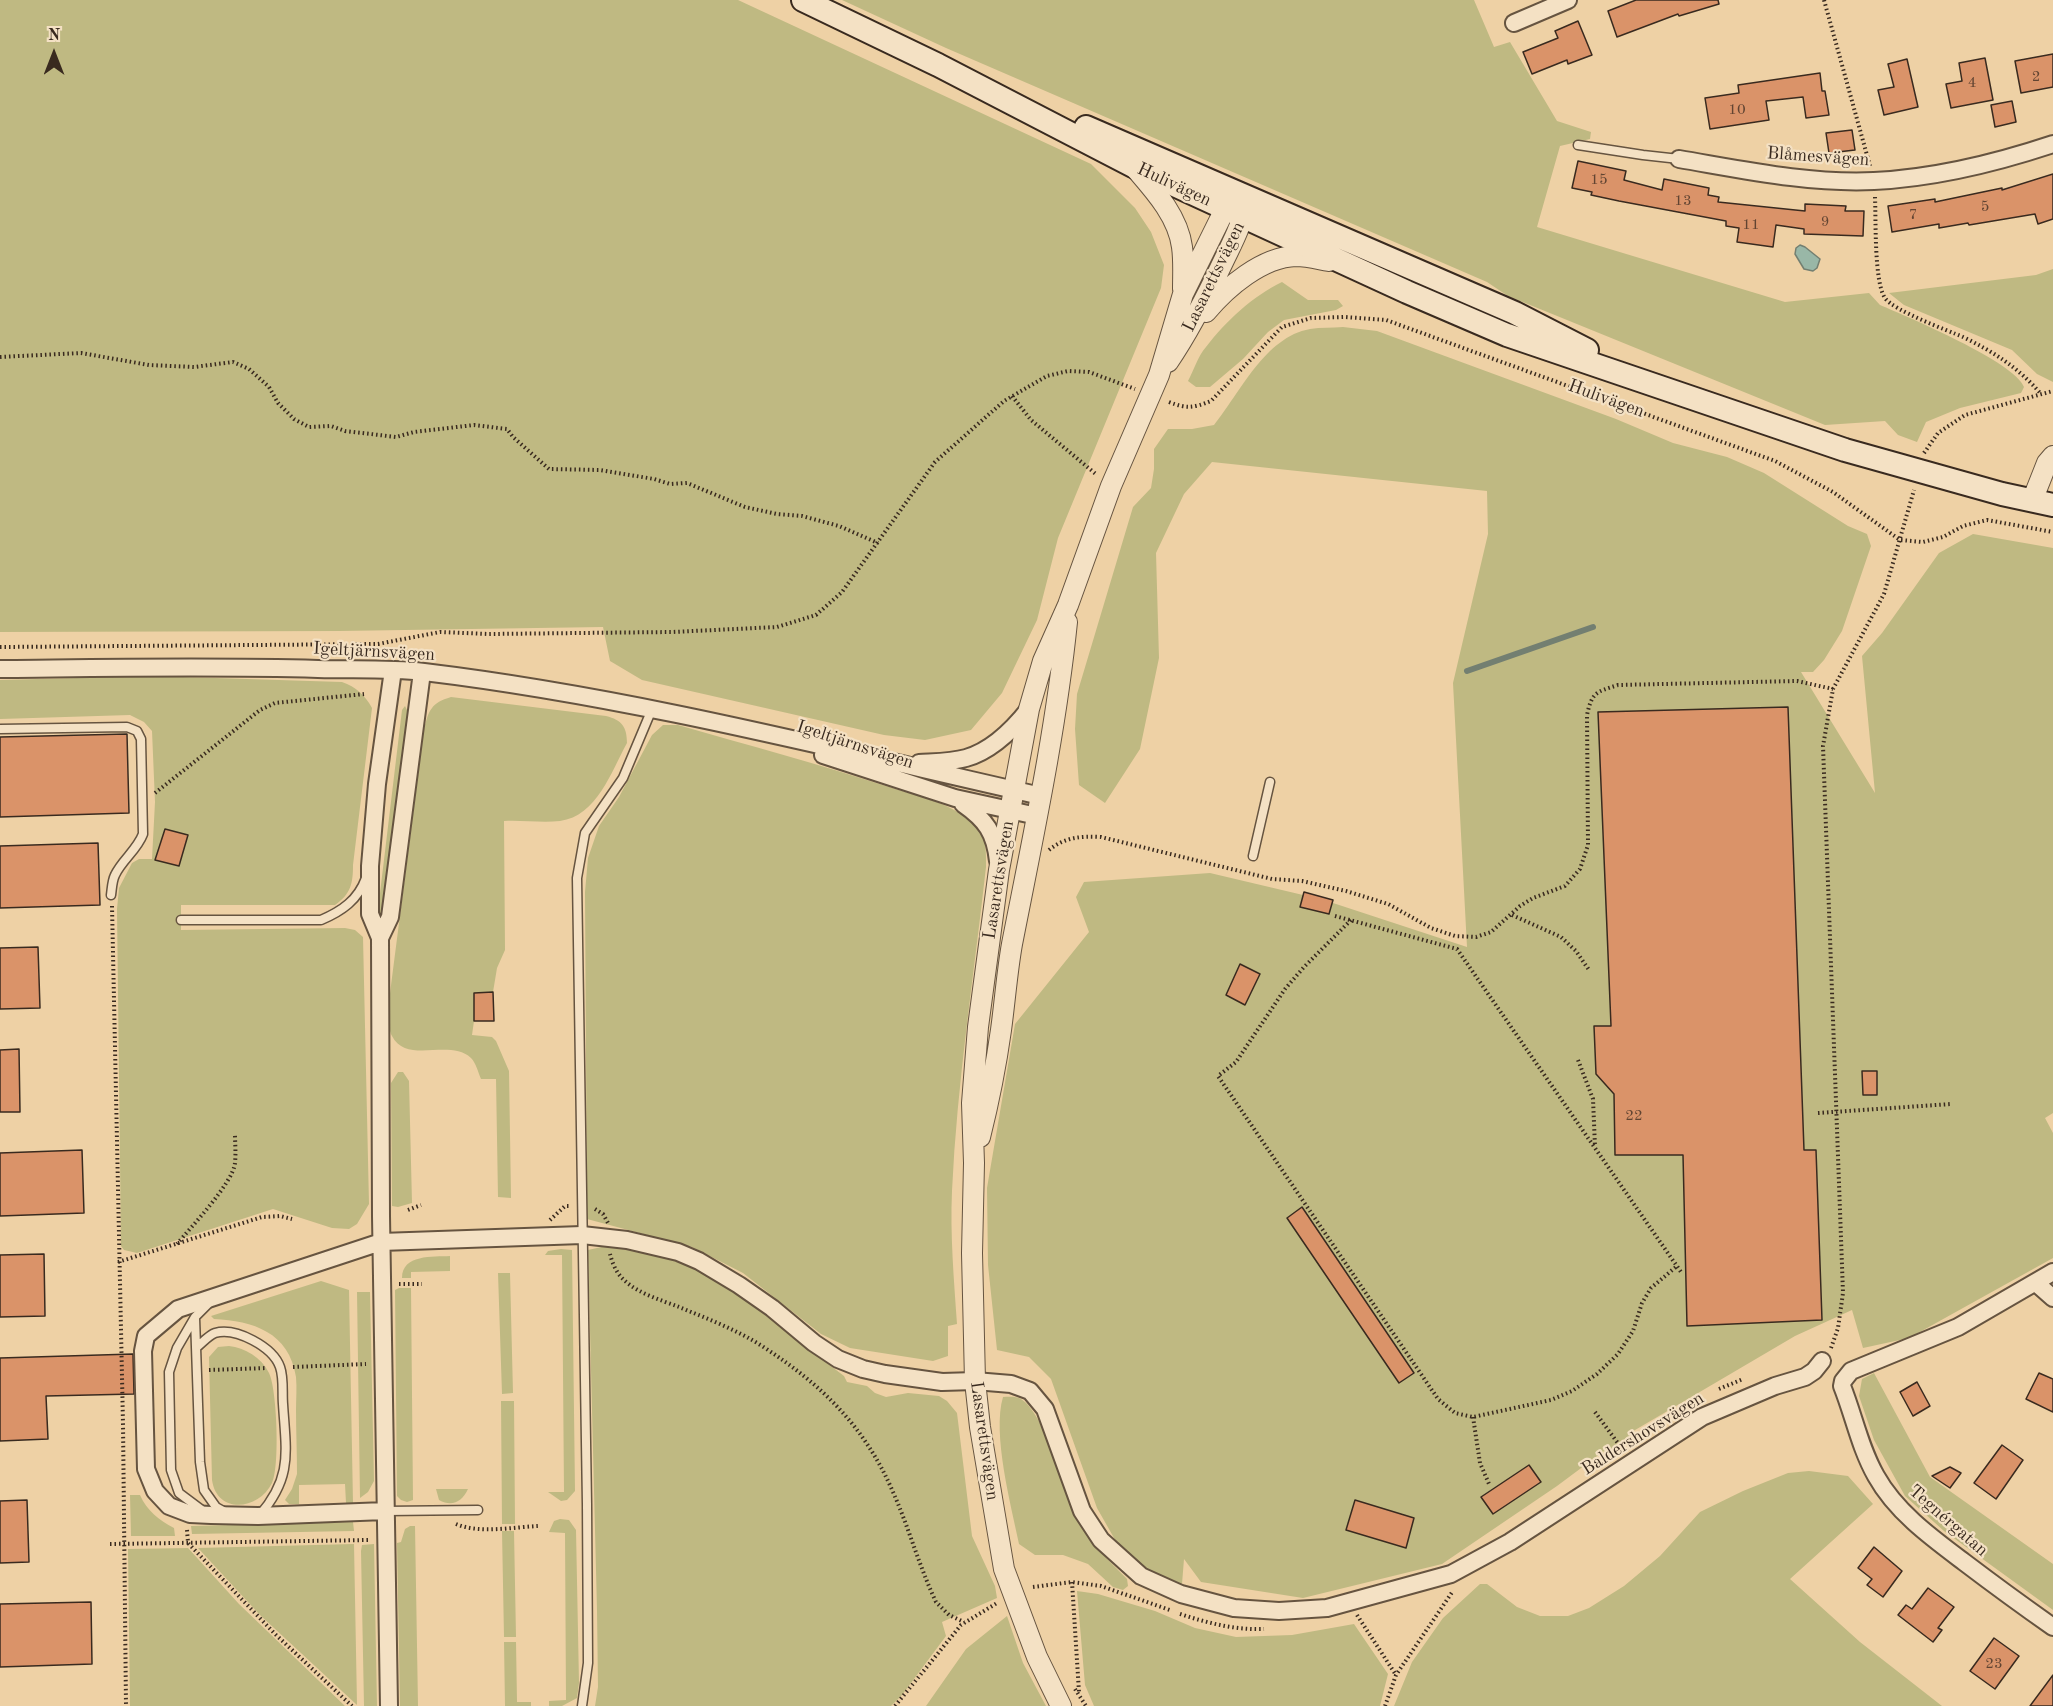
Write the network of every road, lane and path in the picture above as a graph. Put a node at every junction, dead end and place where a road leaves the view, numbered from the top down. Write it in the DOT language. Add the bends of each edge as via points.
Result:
graph roads {
  1 [pos="803,0"];
  2 [pos="1568,0"];
  3 [pos="1824,0"];
  4 [pos="1514,23"];
  5 [pos="938,65"];
  6 [pos="2053,144"];
  7 [pos="1578,145"];
  8 [pos="1679,159"];
  9 [pos="1133,166"];
  10 [pos="1874,181"];
  11 [pos="1245,195"];
  12 [pos="1234,213"];
  13 [pos="1341,262"];
  14 [pos="1183,294"];
  15 [pos="1187,335"];
  16 [pos="0,357"];
  17 [pos="1159,375"];
  18 [pos="1650,383"];
  19 [pos="1136,389"];
  20 [pos="2053,392"];
  21 [pos="2041,394"];
  22 [pos="1012,396"];
  23 [pos="1169,402"];
  24 [pos="1923,454"];
  25 [pos="2053,456"];
  26 [pos="1111,486"];
  27 [pos="1915,487"];
  28 [pos="2043,503"];
  29 [pos="2053,532"];
  30 [pos="1900,540"];
  31 [pos="878,543"];
  32 [pos="1068,605"];
  33 [pos="0,647"];
  34 [pos="0,669"];
  35 [pos="393,670"];
  36 [pos="422,672"];
  37 [pos="1833,689"];
  38 [pos="364,694"];
  39 [pos="652,709"];
  40 [pos="1029,709"];
  41 [pos="0,729"];
  42 [pos="742,729"];
  43 [pos="900,764"];
  44 [pos="1270,782"];
  45 [pos="1015,790"];
  46 [pos="1041,796"];
  47 [pos="955,798"];
  48 [pos="143,802"];
  49 [pos="1010,811"];
  50 [pos="1037,816"];
  51 [pos="1044,854"];
  52 [pos="1253,856"];
  53 [pos="370,866"];
  54 [pos="999,870"];
  55 [pos="111,895"];
  56 [pos="1512,915"];
  57 [pos="1335,916"];
  58 [pos="181,920"];
  59 [pos="1351,920"];
  60 [pos="380,938"];
  61 [pos="1589,970"];
  62 [pos="1578,1060"];
  63 [pos="1951,1104"];
  64 [pos="1835,1112"];
  65 [pos="1818,1113"];
  66 [pos="235,1134"];
  67 [pos="1595,1148"];
  68 [pos="974,1163"];
  69 [pos="421,1205"];
  70 [pos="582,1206"];
  71 [pos="408,1210"];
  72 [pos="292,1219"];
  73 [pos="544,1223"];
  74 [pos="582,1235"];
  75 [pos="609,1238"];
  76 [pos="381,1242"];
  77 [pos="176,1245"];
  78 [pos="118,1262"];
  79 [pos="1677,1266"];
  80 [pos="1681,1272"];
  81 [pos="2053,1272"];
  82 [pos="2036,1283"];
  83 [pos="398,1284"];
  84 [pos="422,1284"];
  85 [pos="215,1296"];
  86 [pos="2053,1298"];
  87 [pos="195,1317"];
  88 [pos="197,1347"];
  89 [pos="1822,1361"];
  90 [pos="975,1381"];
  91 [pos="1595,1412"];
  92 [pos="1473,1417"];
  93 [pos="123,1456"];
  94 [pos="1633,1462"];
  95 [pos="128,1464"];
  96 [pos="1490,1484"];
  97 [pos="478,1510"];
  98 [pos="385,1511"];
  99 [pos="211,1515"];
  100 [pos="231,1516"];
  101 [pos="258,1516"];
  102 [pos="447,1523"];
  103 [pos="539,1526"];
  104 [pos="187,1530"];
  105 [pos="386,1539"];
  106 [pos="188,1543"];
  107 [pos="111,1544"];
  108 [pos="123,1544"];
  109 [pos="1072,1582"];
  110 [pos="1453,1590"];
  111 [pos="998,1602"];
  112 [pos="1357,1616"];
  113 [pos="964,1622"];
  114 [pos="2053,1627"];
  115 [pos="1396,1675"];
  116 [pos="1073,1687"];
  117 [pos="1079,1694"];
  118 [pos="126,1706"];
  119 [pos="352,1706"];
  120 [pos="389,1706"];
  121 [pos="582,1706"];
  122 [pos="895,1706"];
  123 [pos="1062,1706"];
  124 [pos="1086,1706"];
  125 [pos="1385,1706"];
  1 -- 5 [label="main road, Hulivägen"];
  2 -- 4 [label="street"];
  3 -- 10 [label="path"];
  5 -- 9 [label="main road, Hulivägen"];
  5 -- 11 [label="main road, Hulivägen"];
  6 -- 10 [label="street, Blåmesvägen" via="1953,171"];
  7 -- 8 [label="lane, Blåmesvägen"];
  8 -- 10 [label="street, Blåmesvägen" via="1793,178"];
  9 -- 12 [label="main road, Hulivägen"];
  9 -- 14 [label="street" via="1157,193 1174,222 1182,245"];
  10 -- 21 [label="path" via="1879,281 1886,299 1909,314 1997,355 2026,376"];
  11 -- 12 [label="street, Lasarettsvägen"];
  11 -- 18 [label="main road, Hulivägen" via="1515,313"];
  12 -- 13 [label="main road, Hulivägen"];
  12 -- 14 [label="street, Lasarettsvägen"];
  12 -- 15 [label="street, Lasarettsvägen"];
  13 -- 15 [label="street" via="1296,256 1276,260 1248,274 1219,297"];
  13 -- 18 [label="main road, Hulivägen" via="1507,335"];
  14 -- 17 [label="street, Lasarettsvägen"];
  15 -- 17 [label="street, Lasarettsvägen"];
  16 -- 31 [label="path" via="81,354 194,367 233,362 249,369 294,419 309,427 331,426 396,437 474,425 507,429 549,469 600,470 670,484 687,483 744,507 802,516"];
  17 -- 26 [label="street, Lasarettsvägen"];
  18 -- 28 [label="main road, Hulivägen" via="1845,450"];
  19 -- 22 [label="path" via="1089,372 1068,371 1047,376"];
  20 -- 21 [label="path"];
  21 -- 24 [label="path" via="1965,416 1938,433"];
  22 -- 26 [label="path" via="1031,420"];
  22 -- 31 [label="path" via="935,462"];
  23 -- 30 [label="path, Hulivägen" via="1183,408 1211,401 1282,327 1311,318 1386,320 1775,461 1833,492"];
  25 -- 28 [label="street" via="2047,463"];
  26 -- 32 [label="street, Lasarettsvägen"];
  27 -- 30 [label="path"];
  29 -- 30 [label="path" via="1987,520 1923,542"];
  30 -- 37 [label="path" via="1884,594"];
  31 -- 33 [label="path" via="842,592 816,615 777,627 672,632 440,632 378,644"];
  32 -- 40 [label="street, Lasarettsvägen" via="1043,661"];
  32 -- 46 [label="street, Lasarettsvägen"];
  34 -- 35 [label="street, Igeltjärnsvägen"];
  35 -- 36 [label="street, Igeltjärnsvägen"];
  35 -- 53 [label="street"];
  36 -- 39 [label="street, Igeltjärnsvägen"];
  36 -- 60 [label="street" via="390,917"];
  37 -- 56 [label="path" via="1797,681 1618,685 1598,691 1591,698 1587,715 1588,845 1580,869 1565,886 1533,898"];
  37 -- 64 [label="path" via="1823,746"];
  38 -- 48 [label="path" via="275,703 260,710"];
  39 -- 42 [label="street, Igeltjärnsvägen"];
  39 -- 70 [label="lane" via="622,778 585,833 577,878"];
  40 -- 43 [label="street, Igeltjärnsvägen" via="1013,729 968,758"];
  40 -- 45 [label="street, Lasarettsvägen"];
  41 -- 48 [label="lane" via="127,727 137,731 141,739"];
  42 -- 43 [label="street, Igeltjärnsvägen"];
  42 -- 47 [label="street, Igeltjärnsvägen"];
  43 -- 45 [label="street, Igeltjärnsvägen"];
  44 -- 52 [label="lane"];
  45 -- 46 [label="street, Igeltjärnsvägen"];
  45 -- 49 [label="street, Lasarettsvägen"];
  46 -- 50 [label="street, Lasarettsvägen"];
  47 -- 49 [label="street, Igeltjärnsvägen"];
  47 -- 54 [label="street, Igeltjärnsvägen" via="980,816 990,830"];
  48 -- 55 [label="lane" via="143,834 117,873"];
  49 -- 50 [label="street, Igeltjärnsvägen"];
  49 -- 54 [label="street, Lasarettsvägen"];
  50 -- 68 [label="street, Lasarettsvägen" via="990,1094"];
  51 -- 56 [label="path" via="1063,840 1101,837 1272,879 1346,891 1388,904 1431,928 1455,936 1476,937 1491,932"];
  53 -- 58 [label="lane" via="356,897 339,913 321,920"];
  53 -- 60 [label="street" via="370,914"];
  54 -- 68 [label="street, Lasarettsvägen" via="978,1027 972,1103"];
  55 -- 78 [label="path"];
  56 -- 61 [label="path" via="1561,938"];
  57 -- 59 [label="path"];
  59 -- 67 [label="path" via="1457,949"];
  59 -- 92 [label="path" via="1285,989 1236,1062 1218,1076 1438,1399 1455,1413"];
  60 -- 76 [label="street"];
  62 -- 67 [label="path" via="1593,1098"];
  63 -- 64 [label="path"];
  64 -- 65 [label="path"];
  64 -- 89 [label="path" via="1843,1293 1838,1328"];
  66 -- 77 [label="path" via="231,1174"];
  67 -- 79 [label="path"];
  68 -- 90 [label="street, Lasarettsvägen"];
  69 -- 71 [label="path"];
  70 -- 73 [label="path" via="566,1206"];
  70 -- 74 [label="lane"];
  70 -- 75 [label="path" via="597,1209 607,1220"];
  72 -- 77 [label="path" via="262,1217"];
  74 -- 75 [label="street, Baldershovsvägen"];
  74 -- 76 [label="street, Baldershovsvägen"];
  74 -- 121 [label="lane" via="588,1663"];
  75 -- 90 [label="street, Baldershovsvägen" via="678,1252 699,1261 739,1285 838,1359 863,1369 942,1382"];
  75 -- 113 [label="path" via="610,1257 631,1285 761,1345 837,1405 857,1429 893,1491 936,1602 949,1615"];
  76 -- 85 [label="street, Baldershovsvägen"];
  76 -- 98 [label="street"];
  77 -- 78 [label="path"];
  78 -- 93 [label="path"];
  79 -- 80 [label="path"];
  79 -- 92 [label="path" via="1652,1288 1642,1303 1634,1331 1597,1374 1551,1400"];
  81 -- 82 [label="street"];
  82 -- 86 [label="street"];
  82 -- 114 [label="street, Tegnérgatan" via="1958,1327 1851,1371 1842,1386 1876,1477 1894,1502 1940,1544"];
  83 -- 84 [label="path"];
  85 -- 87 [label="lane"];
  85 -- 99 [label="street, Baldershovsvägen" via="178,1309 146,1336 143,1351 146,1469 155,1491 169,1506 190,1514"];
  87 -- 88 [label="lane"];
  87 -- 99 [label="lane" via="177,1348 169,1372 171,1470 179,1493"];
  88 -- 100 [label="lane" via="199,1451 204,1490 216,1507"];
  88 -- 101 [label="lane" via="214,1333 230,1333 254,1340 273,1355 281,1368 287,1456 273,1500"];
  89 -- 94 [label="street, Baldershovsvägen" via="1805,1377 1702,1417"];
  90 -- 94 [label="street, Baldershovsvägen" via="1011,1384 1030,1391 1045,1409 1082,1511 1101,1540 1141,1576 1181,1594 1234,1608 1327,1608 1451,1574 1510,1542"];
  90 -- 123 [label="street, Lasarettsvägen" via="1004,1569 1037,1657"];
  91 -- 94 [label="path"];
  92 -- 96 [label="path" via="1480,1462"];
  93 -- 95 [label="path"];
  93 -- 108 [label="path"];
  97 -- 98 [label="lane"];
  98 -- 101 [label="street, Baldershovsvägen"];
  98 -- 105 [label="street"];
  99 -- 100 [label="street, Baldershovsvägen"];
  100 -- 101 [label="street, Baldershovsvägen"];
  102 -- 103 [label="path" via="478,1528"];
  104 -- 106 [label="path"];
  105 -- 106 [label="path"];
  105 -- 120 [label="street"];
  106 -- 108 [label="path"];
  106 -- 119 [label="path" via="274,1634"];
  107 -- 108 [label="path"];
  108 -- 118 [label="path"];
  109 -- 117 [label="path"];
  110 -- 115 [label="path"];
  111 -- 113 [label="path"];
  112 -- 115 [label="path"];
  113 -- 122 [label="path"];
  115 -- 125 [label="path"];
  116 -- 117 [label="path"];
  117 -- 124 [label="path"];
}
